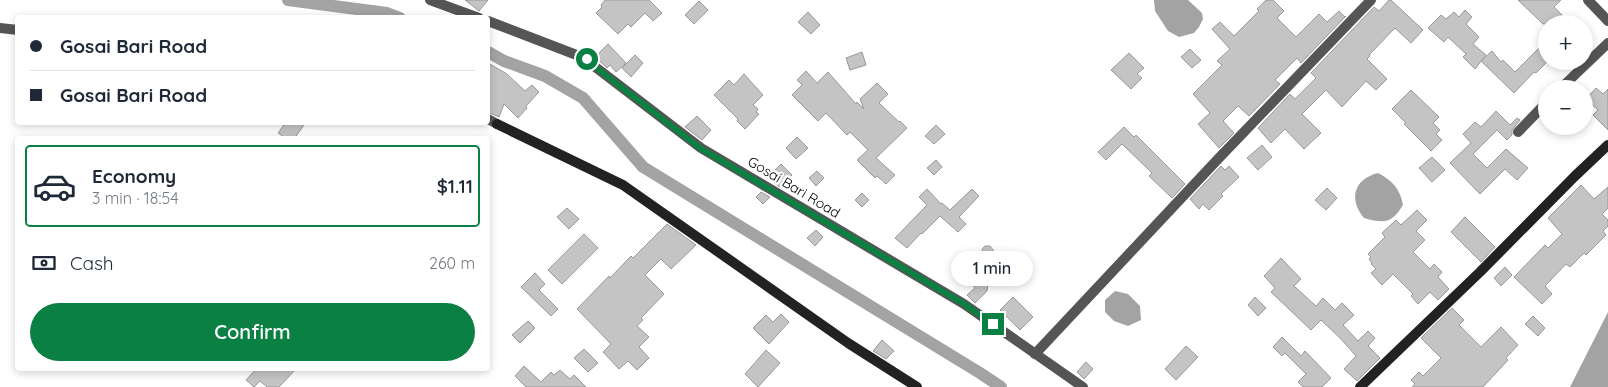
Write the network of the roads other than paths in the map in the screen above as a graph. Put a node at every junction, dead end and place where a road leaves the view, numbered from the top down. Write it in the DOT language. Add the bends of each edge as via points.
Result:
graph roads {
  1 [pos="430,0"];
  2 [pos="1371,0"];
  3 [pos="1588,0"];
  4 [pos="471,15"];
  5 [pos="490,22"];
  6 [pos="1608,22"];
  7 [pos="0,28"];
  8 [pos="15,30"];
  9 [pos="1608,43"];
  10 [pos="1569,80"];
  11 [pos="1538,111"];
  12 [pos="490,120"];
  13 [pos="1518,132"];
  14 [pos="1608,146"];
  15 [pos="1036,354"];
  16 [pos="917,387"];
  17 [pos="1083,387"];
  18 [pos="1360,387"];
  1 -- 4 [label="street"];
  2 -- 15 [label="street"];
  3 -- 6 [label="street"];
  5 -- 15 [label="street, Gosai Bari Road" via="587,59 700,148 964,304"];
  7 -- 8 [label="street"];
  9 -- 10 [label="street"];
  11 -- 13 [label="street"];
  12 -- 16 [label="street" via="624,185 848,344"];
  14 -- 18 [label="street"];
  15 -- 17 [label="street, Gosai Bari Road"];
}
